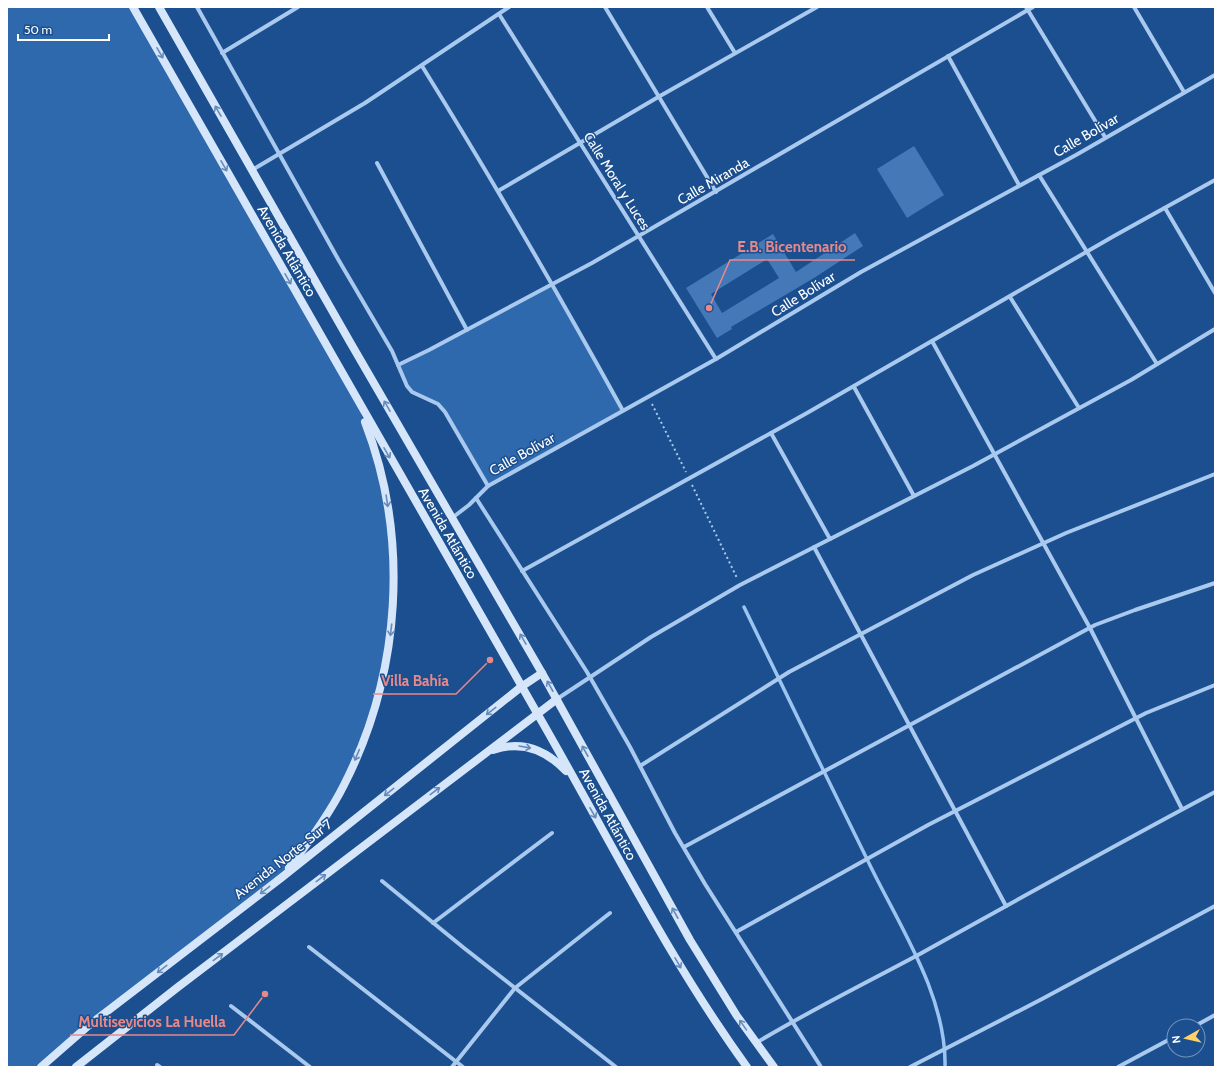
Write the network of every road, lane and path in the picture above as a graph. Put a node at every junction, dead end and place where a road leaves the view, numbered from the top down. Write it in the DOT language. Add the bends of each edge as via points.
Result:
graph roads {
  1 [pos="134,7"];
  2 [pos="159,7"];
  3 [pos="197,7"];
  4 [pos="298,7"];
  5 [pos="510,7"];
  6 [pos="605,7"];
  7 [pos="707,7"];
  8 [pos="815,7"];
  9 [pos="1033,7"];
  10 [pos="1134,7"];
  11 [pos="1027,8"];
  12 [pos="499,14"];
  13 [pos="735,52"];
  14 [pos="222,53"];
  15 [pos="948,56"];
  16 [pos="422,66"];
  17 [pos="1215,75"];
  18 [pos="1184,92"];
  19 [pos="660,96"];
  20 [pos="1105,137"];
  21 [pos="581,142"];
  22 [pos="278,153"];
  23 [pos="377,163"];
  24 [pos="252,170"];
  25 [pos="1039,175"];
  26 [pos="1215,180"];
  27 [pos="1020,185"];
  28 [pos="498,191"];
  29 [pos="716,192"];
  30 [pos="1165,208"];
  31 [pos="638,236"];
  32 [pos="1088,251"];
  33 [pos="553,284"];
  34 [pos="1215,293"];
  35 [pos="1010,297"];
  36 [pos="1215,329"];
  37 [pos="466,330"];
  38 [pos="932,341"];
  39 [pos="716,359"];
  40 [pos="1157,364"];
  41 [pos="398,365"];
  42 [pos="854,387"];
  43 [pos="648,396"];
  44 [pos="355,397"];
  45 [pos="1079,408"];
  46 [pos="622,409"];
  47 [pos="771,433"];
  48 [pos="994,455"];
  49 [pos="1215,474"];
  50 [pos="689,478"];
  51 [pos="488,486"];
  52 [pos="914,496"];
  53 [pos="476,498"];
  54 [pos="452,519"];
  55 [pos="830,539"];
  56 [pos="1044,543"];
  57 [pos="814,547"];
  58 [pos="522,571"];
  59 [pos="1215,583"];
  60 [pos="740,585"];
  61 [pos="1090,628"];
  62 [pos="860,634"];
  63 [pos="542,673"];
  64 [pos="590,677"];
  65 [pos="1215,685"];
  66 [pos="521,687"];
  67 [pos="557,699"];
  68 [pos="537,713"];
  69 [pos="1136,718"];
  70 [pos="908,725"];
  71 [pos="487,751"];
  72 [pos="640,766"];
  73 [pos="574,779"];
  74 [pos="1215,792"];
  75 [pos="1182,809"];
  76 [pos="956,810"];
  77 [pos="552,833"];
  78 [pos="684,847"];
  79 [pos="281,878"];
  80 [pos="382,881"];
  81 [pos="1006,906"];
  82 [pos="1215,906"];
  83 [pos="610,913"];
  84 [pos="433,923"];
  85 [pos="736,932"];
  86 [pos="309,947"];
  87 [pos="515,988"];
  88 [pos="231,1006"];
  89 [pos="1215,1015"];
  90 [pos="1206,1020"];
  91 [pos="792,1021"];
  92 [pos="1166,1041"];
  93 [pos="756,1043"];
  94 [pos="456,1062"];
  95 [pos="1126,1062"];
  96 [pos="41,1067"];
  97 [pos="76,1067"];
  98 [pos="310,1067"];
  99 [pos="452,1067"];
  100 [pos="463,1067"];
  101 [pos="616,1067"];
  102 [pos="747,1067"];
  103 [pos="774,1067"];
  104 [pos="821,1067"];
  105 [pos="910,1067"];
  106 [pos="1118,1067"];
  107 [pos="1129,1067"];
  1 -- 44 [label="main road, Avenida Atlántico, one-way"];
  24 -- 2 [label="main road, Avenida Atlántico, one-way"];
  3 -- 14 [label="street"];
  4 -- 14 [label="street"];
  5 -- 12 [label="street"];
  6 -- 19 [label="street"];
  7 -- 13 [label="street"];
  8 -- 13 [label="street"];
  9 -- 11 [label="street, Calle Miranda"];
  10 -- 18 [label="street"];
  11 -- 15 [label="street, Calle Miranda"];
  11 -- 20 [label="street"];
  12 -- 16 [label="street"];
  12 -- 21 [label="street, Calle Moral y Luces"];
  13 -- 19 [label="street"];
  14 -- 22 [label="street"];
  15 -- 27 [label="street"];
  15 -- 29 [label="street, Calle Miranda"];
  16 -- 22 [label="street" via="365,103"];
  16 -- 28 [label="street"];
  17 -- 18 [label="street, Calle Bolívar"];
  18 -- 20 [label="street, Calle Bolívar"];
  19 -- 21 [label="street"];
  19 -- 29 [label="street"];
  20 -- 25 [label="street, Calle Bolívar"];
  21 -- 28 [label="street"];
  21 -- 31 [label="street, Calle Moral y Luces"];
  22 -- 24 [label="street"];
  22 -- 41 [label="street"];
  23 -- 37 [label="street"];
  54 -- 24 [label="main road, Avenida Atlántico, one-way"];
  25 -- 27 [label="street, Calle Bolívar"];
  25 -- 32 [label="street"];
  26 -- 30 [label="street"];
  27 -- 39 [label="street, Calle Bolívar" via="861,272"];
  28 -- 33 [label="street"];
  29 -- 31 [label="street, Calle Miranda"];
  30 -- 32 [label="street"];
  30 -- 34 [label="street"];
  31 -- 33 [label="street, Calle Miranda"];
  31 -- 39 [label="street, Calle Moral y Luces"];
  32 -- 35 [label="street"];
  32 -- 40 [label="street"];
  33 -- 37 [label="street, Calle Miranda"];
  33 -- 46 [label="street"];
  35 -- 38 [label="street"];
  35 -- 45 [label="street"];
  36 -- 40 [label="street"];
  37 -- 41 [label="street, Calle Miranda"];
  38 -- 42 [label="street"];
  38 -- 48 [label="street"];
  39 -- 43 [label="street, Calle Bolívar"];
  40 -- 45 [label="street"];
  41 -- 51 [label="street" via="412,392 438,404 445,412"];
  42 -- 47 [label="street"];
  42 -- 52 [label="street"];
  43 -- 46 [label="street, Calle Bolívar"];
  43 -- 50 [label="path"];
  44 -- 66 [label="main road, Avenida Atlántico, one-way"];
  44 -- 79 [label="main road, one-way" via="378,461 389,518 394,589 391,630 376,703 344,786 312,837"];
  45 -- 48 [label="street"];
  46 -- 51 [label="street, Calle Bolívar"];
  47 -- 50 [label="street"];
  47 -- 55 [label="street"];
  48 -- 52 [label="street"];
  48 -- 56 [label="street"];
  49 -- 56 [label="street"];
  50 -- 58 [label="street"];
  50 -- 60 [label="path"];
  51 -- 53 [label="street, Calle Bolívar"];
  52 -- 55 [label="street"];
  53 -- 54 [label="street, Calle Bolívar"];
  53 -- 58 [label="street"];
  63 -- 54 [label="main road, Avenida Atlántico, one-way"];
  55 -- 57 [label="street"];
  56 -- 61 [label="street"];
  56 -- 62 [label="street" via="973,575"];
  57 -- 60 [label="street"];
  57 -- 62 [label="street"];
  58 -- 64 [label="street"];
  59 -- 61 [label="street"];
  60 -- 64 [label="street" via="651,637"];
  61 -- 69 [label="street"];
  61 -- 70 [label="street"];
  62 -- 70 [label="street"];
  62 -- 72 [label="street" via="789,672"];
  63 -- 66 [label="main road, Avenida Norte-Sur 7"];
  67 -- 63 [label="main road, Avenida Atlántico, one-way"];
  64 -- 67 [label="street"];
  64 -- 72 [label="street"];
  65 -- 69 [label="street"];
  66 -- 68 [label="main road, Avenida Atlántico"];
  66 -- 79 [label="main road, Avenida Norte-Sur 7, one-way"];
  67 -- 68 [label="main road"];
  93 -- 67 [label="main road, Avenida Atlántico, one-way" via="690,940"];
  68 -- 71 [label="main road"];
  68 -- 73 [label="main road, Avenida Atlántico"];
  69 -- 75 [label="street"];
  69 -- 76 [label="street"];
  70 -- 76 [label="street"];
  70 -- 78 [label="street"];
  71 -- 73 [label="main road, one-way" via="514,745 538,750 557,762"];
  97 -- 71 [label="main road, one-way"];
  72 -- 78 [label="street"];
  73 -- 102 [label="main road, Avenida Atlántico, one-way" via="687,978"];
  74 -- 75 [label="street"];
  75 -- 81 [label="street"];
  76 -- 81 [label="street"];
  76 -- 85 [label="street"];
  77 -- 84 [label="street"];
  78 -- 85 [label="street"];
  79 -- 96 [label="main road, Avenida Norte-Sur 7, one-way" via="88,1026"];
  80 -- 84 [label="street"];
  81 -- 91 [label="street"];
  82 -- 105 [label="street"];
  83 -- 87 [label="street"];
  84 -- 87 [label="street"];
  85 -- 91 [label="street"];
  86 -- 94 [label="street"];
  87 -- 94 [label="street"];
  87 -- 101 [label="street"];
  88 -- 98 [label="street"];
  89 -- 90 [label="street"];
  91 -- 93 [label="street"];
  91 -- 104 [label="street"];
  92 -- 95 [label="street"];
  93 -- 103 [label="main road, Avenida Atlántico"];
  94 -- 99 [label="street"];
  94 -- 100 [label="street"];
  95 -- 106 [label="street"];
  95 -- 107 [label="street"];
}
